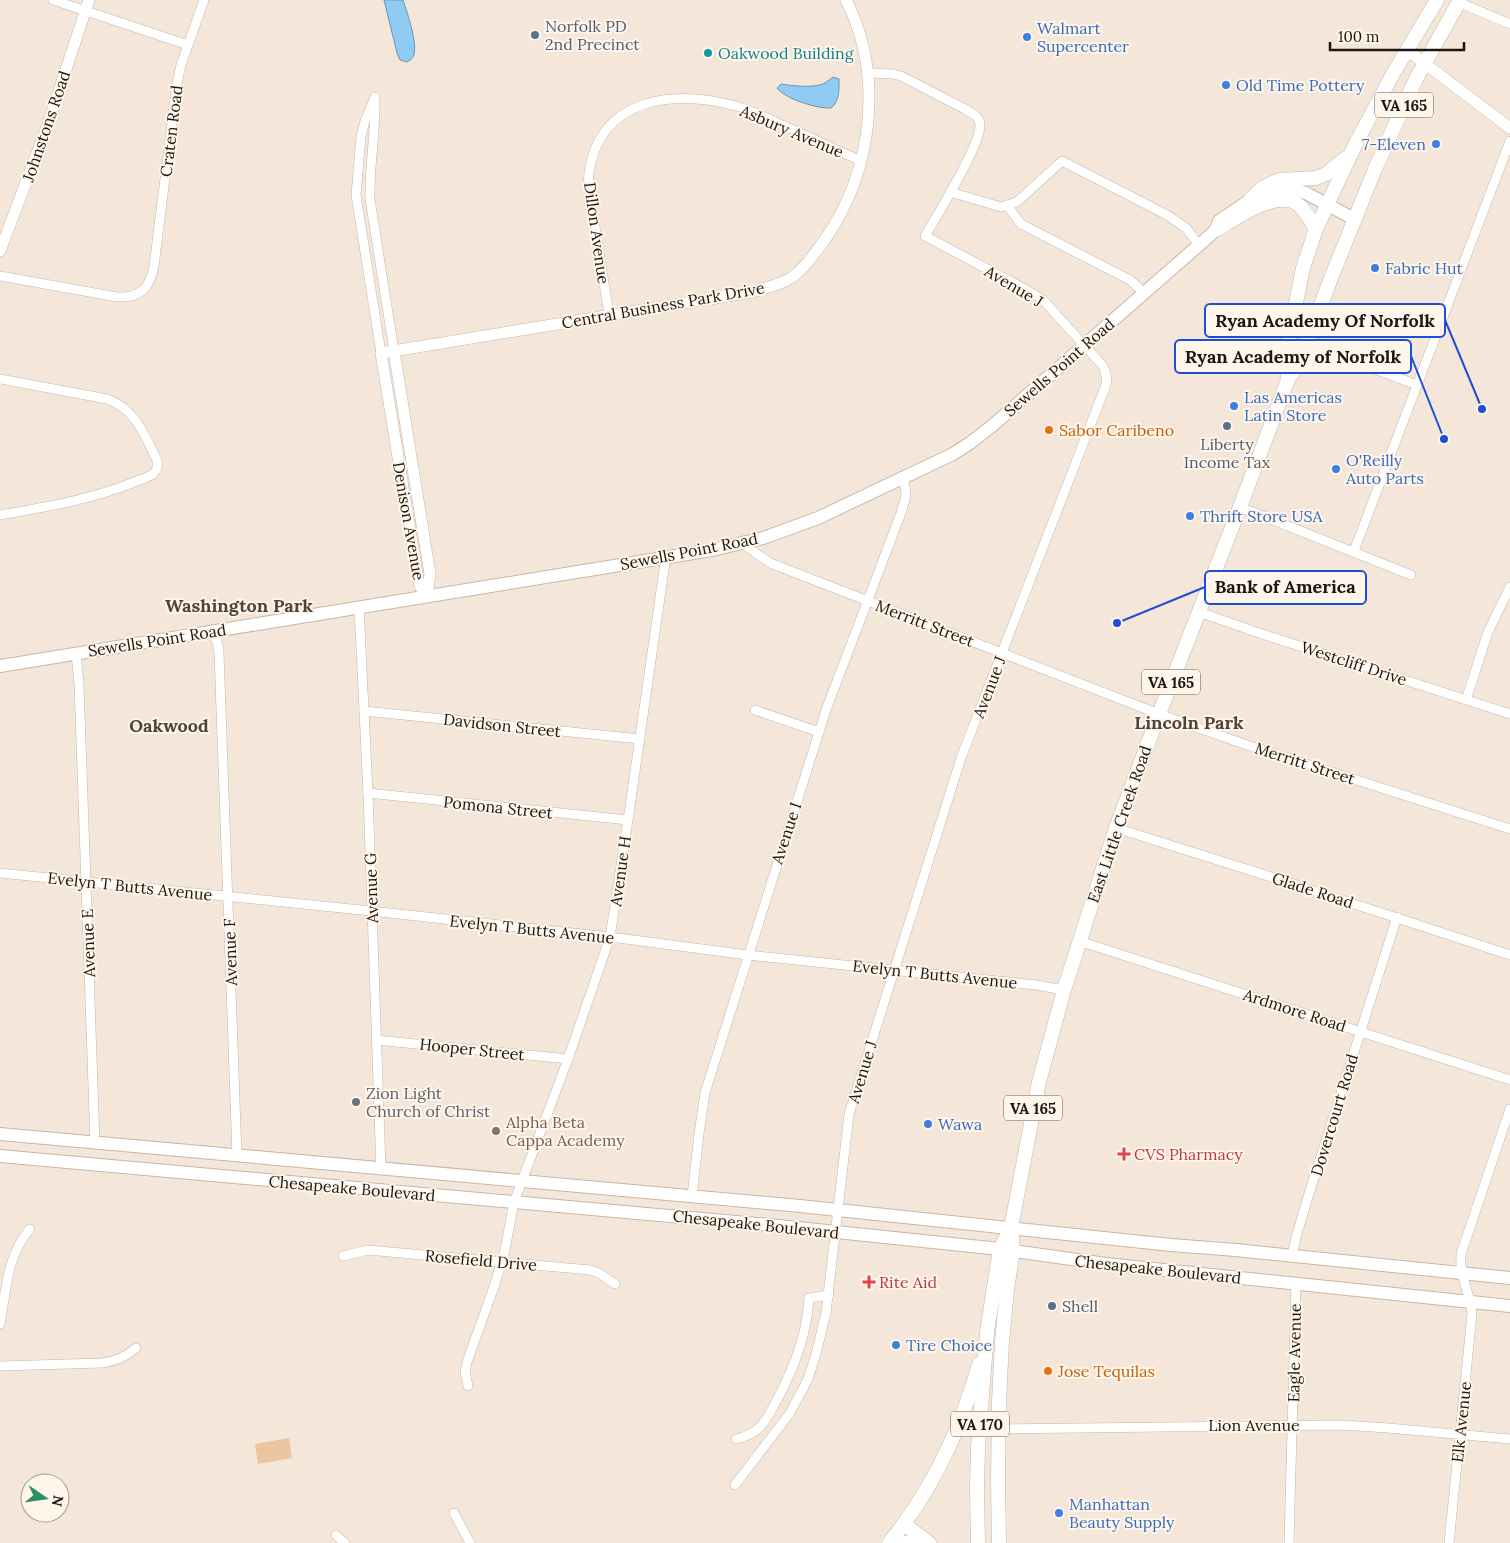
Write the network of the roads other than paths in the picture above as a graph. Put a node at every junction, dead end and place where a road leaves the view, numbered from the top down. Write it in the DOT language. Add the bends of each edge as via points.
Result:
graph roads {
  1 [pos="53,0"];
  2 [pos="204,0"];
  3 [pos="846,0"];
  4 [pos="1437,0"];
  5 [pos="1459,1"];
  6 [pos="87,5"];
  7 [pos="1510,24"];
  8 [pos="188,45"];
  9 [pos="1407,50"];
  10 [pos="1424,63"];
  11 [pos="868,72"];
  12 [pos="634,108"];
  13 [pos="1510,128"];
  14 [pos="1510,142"];
  15 [pos="1349,156"];
  16 [pos="861,161"];
  17 [pos="950,192"];
  18 [pos="1250,200"];
  19 [pos="1327,204"];
  20 [pos="1008,205"];
  21 [pos="1354,219"];
  22 [pos="1316,229"];
  23 [pos="1216,230"];
  24 [pos="1199,245"];
  25 [pos="0,251"];
  26 [pos="0,276"];
  27 [pos="1144,293"];
  28 [pos="610,315"];
  29 [pos="1306,343"];
  30 [pos="1084,345"];
  31 [pos="394,351"];
  32 [pos="381,353"];
  33 [pos="1289,376"];
  34 [pos="0,379"];
  35 [pos="1417,385"];
  36 [pos="904,479"];
  37 [pos="1240,506"];
  38 [pos="0,515"];
  39 [pos="742,543"];
  40 [pos="1354,552"];
  41 [pos="666,556"];
  42 [pos="1412,574"];
  43 [pos="1510,587"];
  44 [pos="427,596"];
  45 [pos="868,601"];
  46 [pos="359,607"];
  47 [pos="1199,612"];
  48 [pos="210,631"];
  49 [pos="1002,653"];
  50 [pos="76,654"];
  51 [pos="0,666"];
  52 [pos="1466,700"];
  53 [pos="755,710"];
  54 [pos="364,711"];
  55 [pos="1159,714"];
  56 [pos="1510,714"];
  57 [pos="819,732"];
  58 [pos="640,739"];
  59 [pos="368,793"];
  60 [pos="628,820"];
  61 [pos="1116,828"];
  62 [pos="1510,829"];
  63 [pos="0,873"];
  64 [pos="86,882"];
  65 [pos="228,896"];
  66 [pos="371,911"];
  67 [pos="1396,918"];
  68 [pos="610,937"];
  69 [pos="1079,941"];
  70 [pos="748,955"];
  71 [pos="1510,955"];
  72 [pos="894,971"];
  73 [pos="1064,990"];
  74 [pos="1360,1031"];
  75 [pos="376,1040"];
  76 [pos="568,1059"];
  77 [pos="1510,1080"];
  78 [pos="1510,1108"];
  79 [pos="0,1134"];
  80 [pos="95,1143"];
  81 [pos="0,1156"];
  82 [pos="237,1156"];
  83 [pos="381,1169"];
  84 [pos="522,1181"];
  85 [pos="692,1196"];
  86 [pos="514,1202"];
  87 [pos="838,1210"];
  88 [pos="1012,1228"];
  89 [pos="30,1229"];
  90 [pos="836,1232"];
  91 [pos="1007,1250"];
  92 [pos="343,1256"];
  93 [pos="1292,1256"];
  94 [pos="502,1262"];
  95 [pos="1461,1274"];
  96 [pos="1510,1278"];
  97 [pos="615,1284"];
  98 [pos="1296,1284"];
  99 [pos="829,1295"];
  100 [pos="1471,1302"];
  101 [pos="1510,1306"];
  102 [pos="0,1324"];
  103 [pos="987,1332"];
  104 [pos="136,1348"];
  105 [pos="0,1366"];
  106 [pos="468,1386"];
  107 [pos="1292,1425"];
  108 [pos="998,1428"];
  109 [pos="1460,1434"];
  110 [pos="736,1438"];
  111 [pos="1510,1439"];
  112 [pos="735,1485"];
  113 [pos="454,1513"];
  114 [pos="904,1524"];
  115 [pos="336,1535"];
  116 [pos="345,1543"];
  117 [pos="470,1543"];
  118 [pos="889,1543"];
  119 [pos="905,1543"];
  120 [pos="923,1543"];
  121 [pos="929,1543"];
  122 [pos="978,1543"];
  123 [pos="999,1543"];
  124 [pos="1289,1543"];
  125 [pos="1449,1543"];
  1 -- 6 [label="street"];
  2 -- 8 [label="street, Craten Road"];
  3 -- 11 [label="street, Central Business Park Drive" via="860,34"];
  4 -- 9 [label="main road, East Little Creek Road / VA 165"];
  5 -- 7 [label="street"];
  5 -- 10 [label="main road, East Little Creek Road / VA 165"];
  6 -- 8 [label="street"];
  6 -- 25 [label="street, Johnstons Road" via="48,124"];
  8 -- 26 [label="street, Craten Road" via="173,106 154,266 147,286 127,297 118,297"];
  9 -- 10 [label="street"];
  9 -- 15 [label="main road, East Little Creek Road / VA 165"];
  10 -- 13 [label="street"];
  10 -- 21 [label="main road, East Little Creek Road / VA 165"];
  11 -- 16 [label="street, Central Business Park Drive" via="869,104"];
  11 -- 17 [label="street" via="901,76 975,115 980,126 977,141"];
  12 -- 16 [label="street, Asbury Avenue" via="674,99 736,106"];
  12 -- 28 [label="street, Dillon Avenue" via="604,134 592,158 589,174"];
  14 -- 35 [label="street"];
  15 -- 18 [label="main road" via="1326,174 1316,178 1280,180 1262,188"];
  15 -- 19 [label="main road, East Little Creek Road / VA 165"];
  16 -- 28 [label="street, Central Business Park Drive" via="846,204 832,229 808,263 790,278 752,292"];
  17 -- 20 [label="street" via="1002,207"];
  17 -- 30 [label="street, Avenue J" via="925,236 1036,295"];
  18 -- 19 [label="main road, Sewells Point Road" via="1273,190 1292,189"];
  18 -- 23 [label="main road, Sewells Point Road" via="1219,220"];
  19 -- 21 [label="main road, Sewells Point Road"];
  19 -- 22 [label="main road, East Little Creek Road / VA 165"];
  20 -- 24 [label="street" via="1017,202 1062,161 1167,215 1186,228"];
  20 -- 27 [label="street" via="1021,224 1130,280"];
  21 -- 29 [label="main road, East Little Creek Road / VA 165"];
  22 -- 23 [label="main road" via="1296,203 1276,199"];
  22 -- 33 [label="main road, East Little Creek Road / VA 165" via="1303,268 1284,362"];
  23 -- 24 [label="main road, Sewells Point Road"];
  24 -- 27 [label="main road, Sewells Point Road"];
  27 -- 30 [label="main road, Sewells Point Road"];
  28 -- 31 [label="street, Central Business Park Drive"];
  29 -- 33 [label="main road, East Little Creek Road / VA 165" via="1298,366"];
  29 -- 35 [label="street"];
  30 -- 36 [label="main road, Sewells Point Road" via="970,443"];
  30 -- 49 [label="street, Avenue J" via="1103,366 1106,385"];
  31 -- 32 [label="street, Central Business Park Drive"];
  31 -- 32 [label="street, Denison Avenue" via="370,200 375,96 361,138 356,195"];
  31 -- 44 [label="street, Denison Avenue" via="430,574"];
  32 -- 44 [label="street, Denison Avenue" via="418,579"];
  33 -- 37 [label="main road, East Little Creek Road / VA 165"];
  34 -- 38 [label="street" via="107,399 120,405 134,417 158,465 150,476 116,489 79,500"];
  35 -- 40 [label="street"];
  36 -- 39 [label="main road, Sewells Point Road" via="818,518"];
  36 -- 45 [label="street, Avenue I" via="904,504"];
  37 -- 40 [label="street"];
  37 -- 47 [label="main road, East Little Creek Road / VA 165"];
  39 -- 41 [label="main road, Sewells Point Road"];
  39 -- 45 [label="street, Merritt Street" via="770,563"];
  40 -- 42 [label="street"];
  41 -- 44 [label="main road, Sewells Point Road"];
  41 -- 58 [label="street, Avenue H"];
  43 -- 52 [label="street" via="1488,632"];
  44 -- 46 [label="main road, Sewells Point Road"];
  45 -- 49 [label="street, Merritt Street"];
  45 -- 57 [label="street, Avenue I"];
  46 -- 48 [label="main road, Sewells Point Road"];
  46 -- 54 [label="street, Avenue G"];
  47 -- 52 [label="street, Westcliff Drive"];
  47 -- 55 [label="main road, East Little Creek Road / VA 165"];
  48 -- 50 [label="main road, Sewells Point Road"];
  48 -- 65 [label="street, Avenue F" via="216,637 219,653"];
  49 -- 55 [label="street, Merritt Street"];
  49 -- 72 [label="street, Avenue J" via="961,758"];
  50 -- 51 [label="main road, Sewells Point Road"];
  50 -- 64 [label="street, Avenue E"];
  52 -- 56 [label="street, Westcliff Drive"];
  53 -- 57 [label="street"];
  54 -- 58 [label="street, Davidson Street"];
  54 -- 59 [label="street, Avenue G"];
  55 -- 61 [label="main road, East Little Creek Road / VA 165"];
  55 -- 62 [label="street, Merritt Street"];
  57 -- 70 [label="street, Avenue I"];
  58 -- 60 [label="street, Avenue H"];
  59 -- 60 [label="street, Pomona Street"];
  59 -- 66 [label="street, Avenue G"];
  60 -- 68 [label="street, Avenue H"];
  61 -- 67 [label="street, Glade Road"];
  61 -- 69 [label="main road, East Little Creek Road / VA 165"];
  63 -- 64 [label="street, Evelyn T Butts Avenue"];
  64 -- 65 [label="street, Evelyn T Butts Avenue"];
  64 -- 80 [label="street, Avenue E"];
  65 -- 66 [label="street, Evelyn T Butts Avenue"];
  65 -- 82 [label="street, Avenue F"];
  66 -- 68 [label="street, Evelyn T Butts Avenue"];
  66 -- 75 [label="street, Avenue G"];
  67 -- 71 [label="street, Glade Road"];
  67 -- 74 [label="street, Dovercourt Road"];
  68 -- 70 [label="street, Evelyn T Butts Avenue"];
  68 -- 76 [label="street, Avenue H"];
  69 -- 73 [label="main road, East Little Creek Road / VA 165"];
  69 -- 74 [label="street, Ardmore Road"];
  70 -- 72 [label="street, Evelyn T Butts Avenue"];
  70 -- 85 [label="street, Avenue I" via="705,1093"];
  72 -- 73 [label="street, Evelyn T Butts Avenue"];
  72 -- 87 [label="street, Avenue J" via="849,1114"];
  73 -- 88 [label="main road, East Little Creek Road / VA 165" via="1032,1114"];
  74 -- 77 [label="street, Ardmore Road"];
  74 -- 93 [label="street, Dovercourt Road"];
  75 -- 76 [label="street, Hooper Street"];
  75 -- 83 [label="street, Avenue G"];
  76 -- 84 [label="street, Avenue H"];
  78 -- 95 [label="street" via="1461,1254"];
  79 -- 80 [label="main road, Chesapeake Boulevard"];
  80 -- 82 [label="main road, Chesapeake Boulevard"];
  81 -- 86 [label="main road, Chesapeake Boulevard"];
  82 -- 83 [label="main road, Chesapeake Boulevard"];
  83 -- 84 [label="main road, Chesapeake Boulevard"];
  84 -- 85 [label="main road, Chesapeake Boulevard"];
  84 -- 86 [label="street, Avenue H"];
  85 -- 87 [label="main road, Chesapeake Boulevard"];
  86 -- 90 [label="main road, Chesapeake Boulevard"];
  86 -- 94 [label="street, Avenue H"];
  87 -- 88 [label="main road, Chesapeake Boulevard"];
  87 -- 90 [label="street, Avenue J"];
  88 -- 91 [label="main road, East Little Creek Road / VA 165"];
  88 -- 93 [label="main road, Chesapeake Boulevard"];
  89 -- 102 [label="street" via="12,1259"];
  90 -- 91 [label="main road, Chesapeake Boulevard"];
  90 -- 99 [label="street, Avenue J"];
  91 -- 98 [label="main road, Chesapeake Boulevard"];
  91 -- 103 [label="main road, East Little Creek Road / VA 165"];
  91 -- 108 [label="main road, East Little Creek Road / VA 165" via="1008,1286"];
  92 -- 94 [label="street, Rosefield Drive" via="368,1250"];
  93 -- 95 [label="main road, Chesapeake Boulevard"];
  94 -- 97 [label="street, Rosefield Drive" via="590,1270"];
  94 -- 106 [label="street, Avenue H" via="467,1362"];
  95 -- 96 [label="main road, Chesapeake Boulevard"];
  95 -- 100 [label="street"];
  98 -- 100 [label="main road, Chesapeake Boulevard"];
  98 -- 107 [label="street, Eagle Avenue"];
  99 -- 110 [label="street" via="809,1298 805,1331 782,1391 761,1426 746,1437"];
  99 -- 112 [label="street, Avenue J" via="819,1346 808,1379 778,1430"];
  100 -- 101 [label="main road, Chesapeake Boulevard"];
  100 -- 109 [label="street, Elk Avenue"];
  103 -- 114 [label="main road, VA 165" via="952,1438 922,1497"];
  103 -- 122 [label="main road, East Little Creek Road / VA 170" via="978,1446"];
  104 -- 105 [label="street" via="114,1361"];
  107 -- 108 [label="street, Lion Avenue"];
  107 -- 109 [label="street, Lion Avenue" via="1350,1425"];
  107 -- 124 [label="street, Eagle Avenue"];
  108 -- 123 [label="main road, East Little Creek Road / VA 165"];
  109 -- 111 [label="street, Lion Avenue"];
  109 -- 125 [label="street, Elk Avenue"];
  113 -- 117 [label="street"];
  114 -- 118 [label="main road, VA 165"];
  114 -- 121 [label="main road"];
  115 -- 116 [label="street"];
  119 -- 120 [label="main road"];
}
